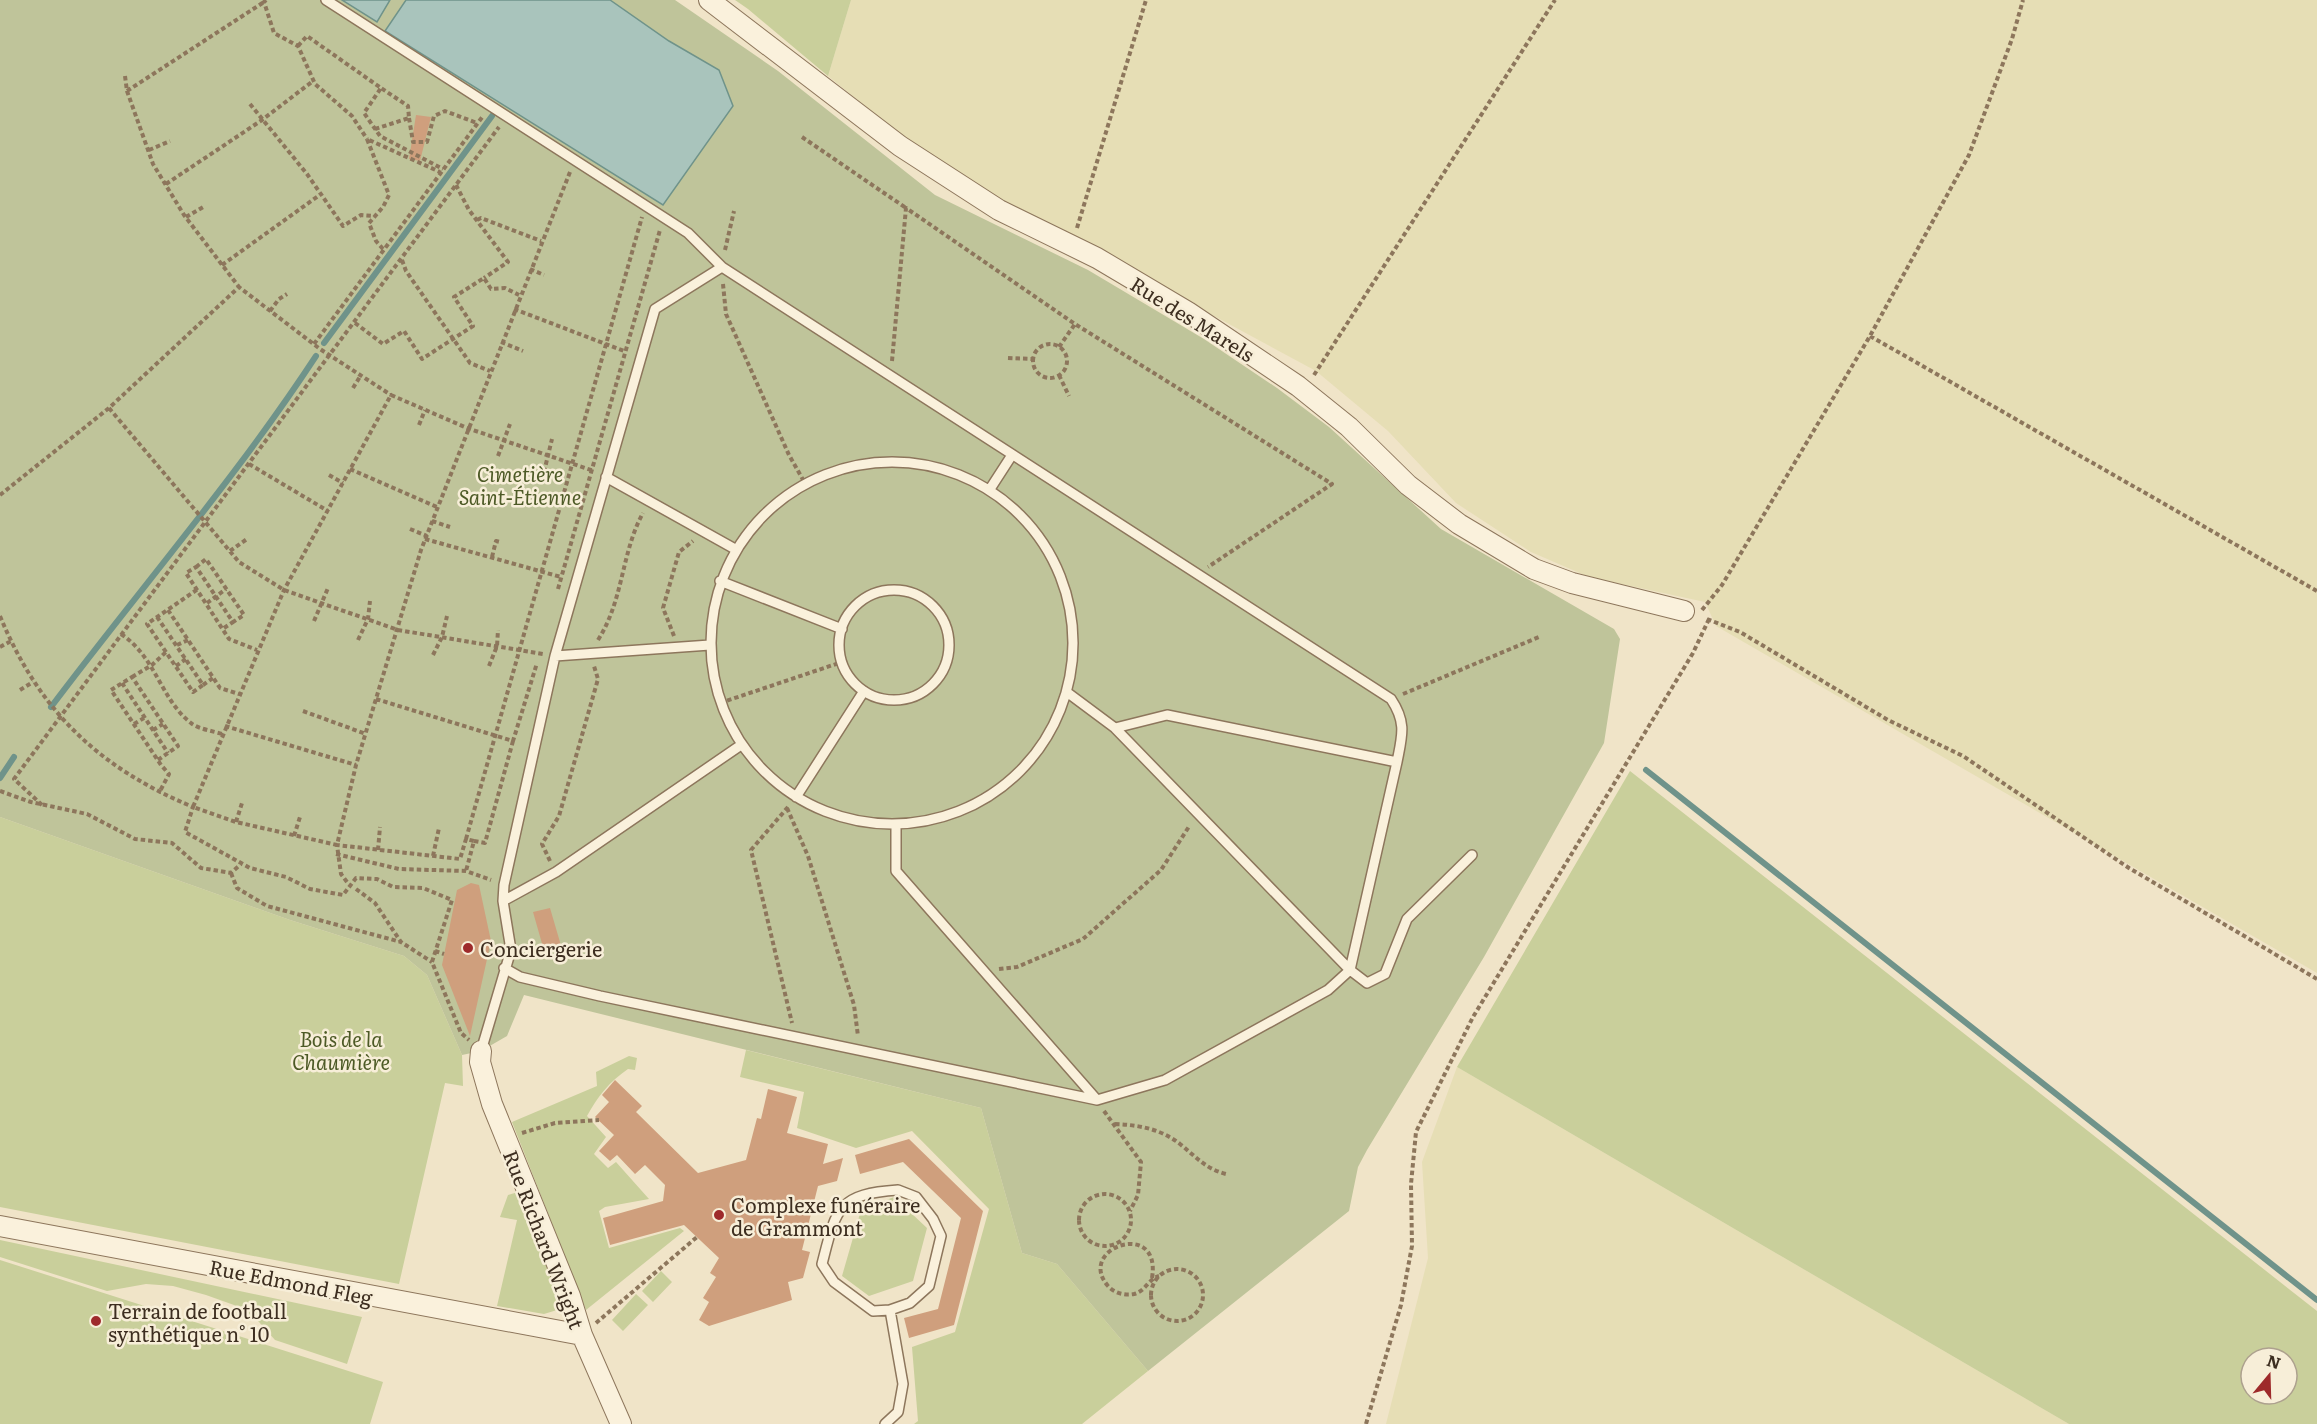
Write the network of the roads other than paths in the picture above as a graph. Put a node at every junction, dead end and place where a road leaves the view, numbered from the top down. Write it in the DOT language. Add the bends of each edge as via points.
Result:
graph roads {
  1 [pos="326,0"];
  2 [pos="709,0"];
  3 [pos="722,267"];
  4 [pos="1012,455"];
  5 [pos="606,477"];
  6 [pos="990,489"];
  7 [pos="735,549"];
  8 [pos="720,581"];
  9 [pos="1684,611"];
  10 [pos="842,628"];
  11 [pos="710,645"];
  12 [pos="555,656"];
  13 [pos="864,691"];
  14 [pos="1068,693"];
  15 [pos="1115,728"];
  16 [pos="741,745"];
  17 [pos="1397,762"];
  18 [pos="796,797"];
  19 [pos="896,825"];
  20 [pos="1472,855"];
  21 [pos="503,901"];
  22 [pos="504,968"];
  23 [pos="1350,970"];
  24 [pos="481,1051"];
  25 [pos="1097,1100"];
  26 [pos="0,1226"];
  27 [pos="890,1310"];
  28 [pos="582,1335"];
  29 [pos="621,1424"];
  30 [pos="885,1424"];
  1 -- 3 [label="lane" via="688,233"];
  2 -- 9 [label="street, Rue des Marels" via="900,146 999,210 1188,312 1302,389 1349,427 1408,485 1459,524 1534,568 1572,583"];
  3 -- 4 [label="lane"];
  3 -- 5 [label="lane" via="655,309"];
  4 -- 6 [label="lane"];
  4 -- 17 [label="lane" via="1391,699 1402,723"];
  5 -- 7 [label="lane"];
  5 -- 12 [label="lane"];
  6 -- 7 [label="lane" via="936,466 879,461 822,474 773,505"];
  6 -- 14 [label="lane" via="1034,528 1063,578 1075,635"];
  7 -- 8 [label="lane"];
  8 -- 10 [label="lane"];
  8 -- 11 [label="lane"];
  10 -- 13 [label="lane" via="842,663"];
  10 -- 13 [label="lane" via="858,603 885,590 915,594 928,601 946,626 948,656 934,683 901,699"];
  11 -- 12 [label="lane"];
  11 -- 16 [label="lane" via="720,703"];
  12 -- 21 [label="lane"];
  13 -- 18 [label="lane"];
  14 -- 15 [label="lane"];
  14 -- 19 [label="lane" via="1044,745 1004,787 953,815"];
  15 -- 17 [label="lane" via="1167,715"];
  15 -- 23 [label="lane"];
  16 -- 18 [label="lane" via="766,774"];
  16 -- 21 [label="lane" via="556,872"];
  17 -- 23 [label="lane"];
  18 -- 19 [label="lane" via="844,818"];
  19 -- 25 [label="lane" via="896,872"];
  20 -- 23 [label="lane" via="1407,919 1385,974 1367,983"];
  21 -- 22 [label="lane" via="511,950"];
  22 -- 24 [label="lane"];
  22 -- 25 [label="lane" via="520,977 600,996"];
  23 -- 25 [label="lane" via="1328,990 1165,1080"];
  24 -- 28 [label="street, Rue Richard Wright" via="487,1090"];
  26 -- 28 [label="street, Rue Edmond Fleg"];
  27 -- 27 [label="lane" via="873,1311 857,1301 834,1282 822,1264 833,1221 842,1206 873,1192 898,1190 916,1197 933,1218 940,1236 929,1286 910,1303"];
  27 -- 30 [label="lane" via="903,1384 898,1412"];
  28 -- 29 [label="street, Rue Richard Wright"];
}
